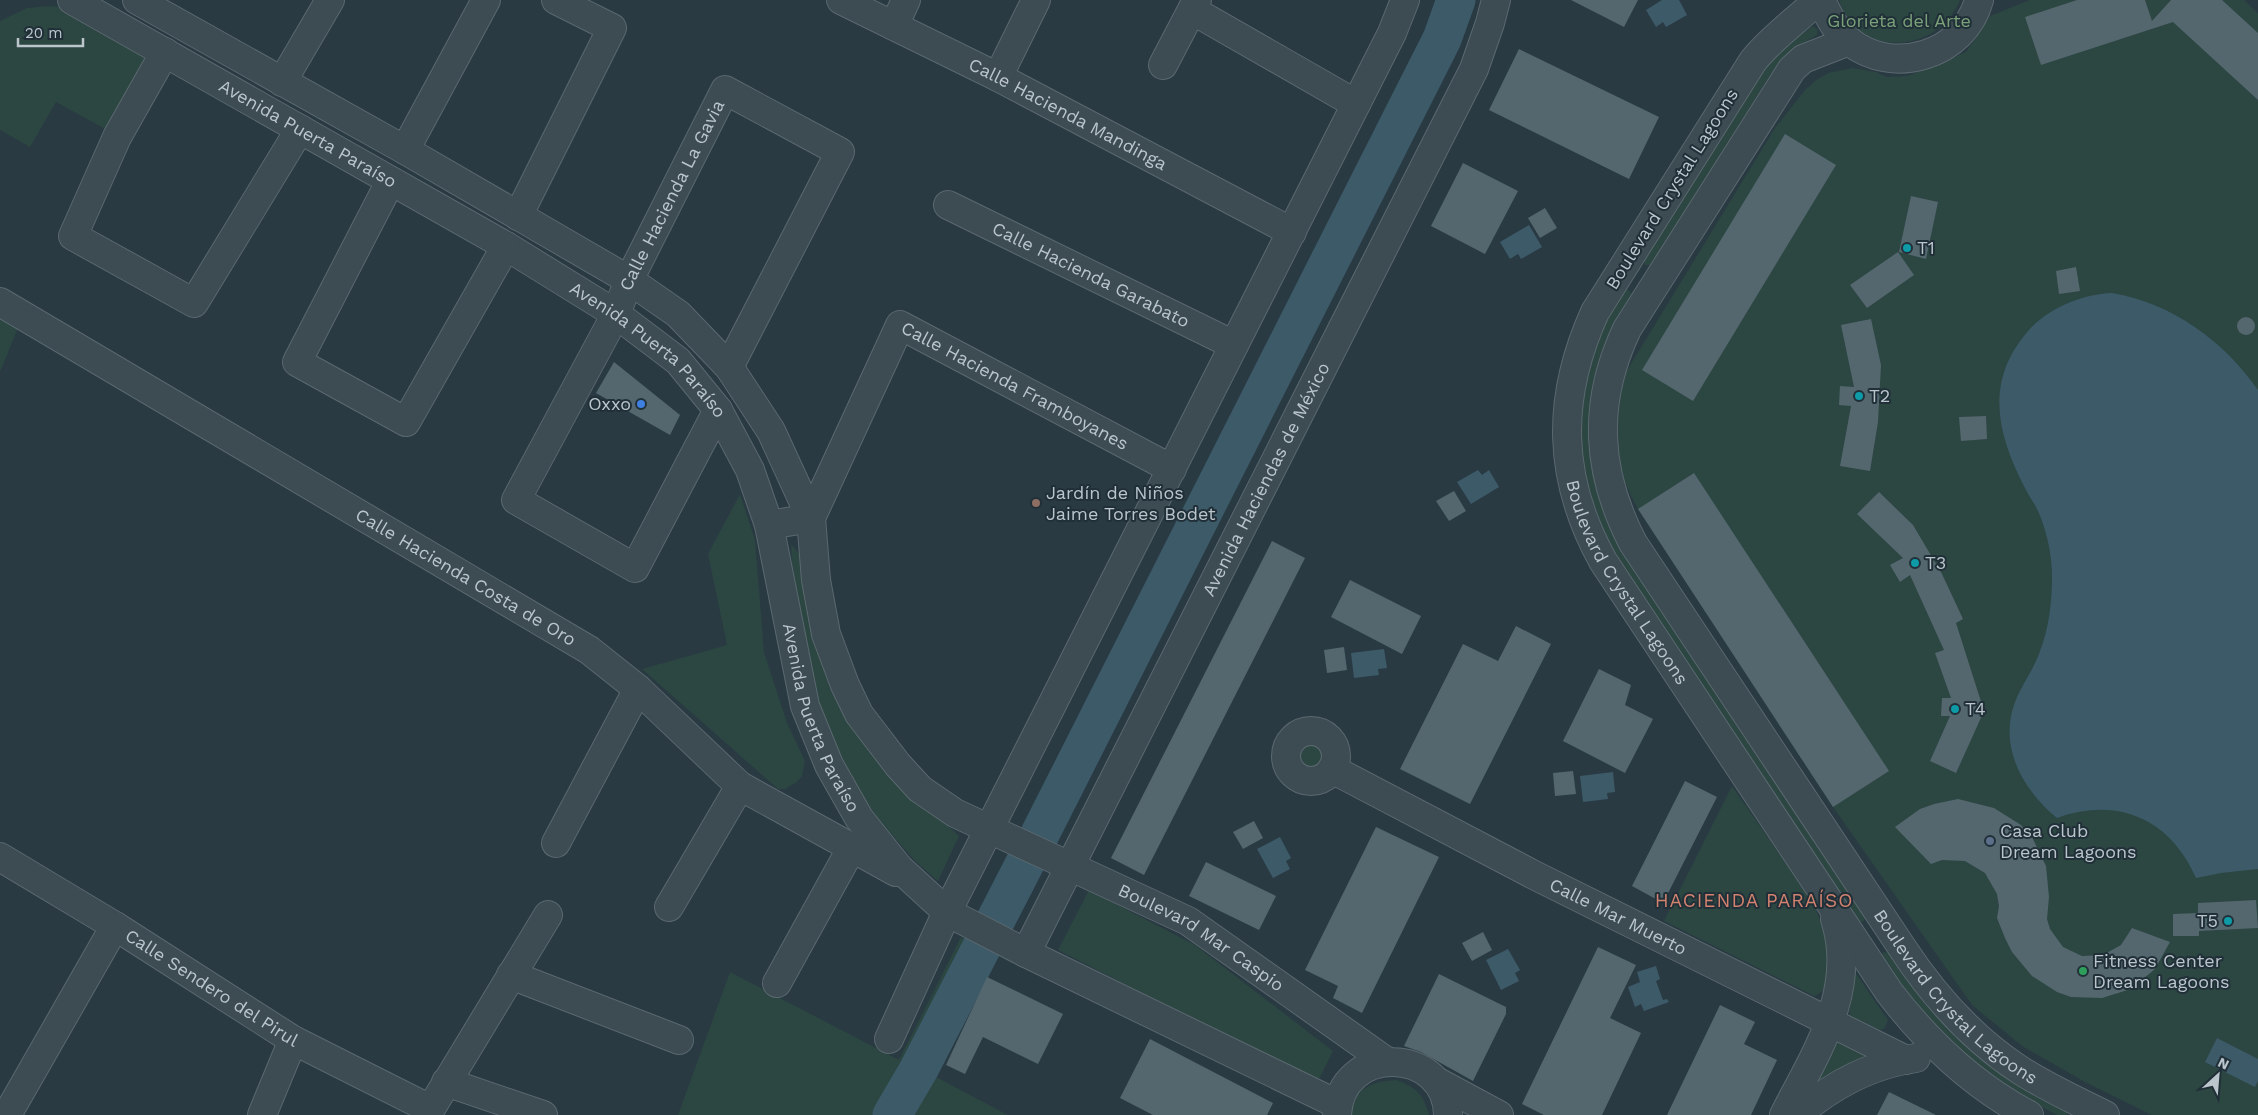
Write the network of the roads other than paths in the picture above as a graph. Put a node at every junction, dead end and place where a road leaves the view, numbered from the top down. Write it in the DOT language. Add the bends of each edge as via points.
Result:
graph roads {
  1 [pos="73,0"];
  2 [pos="136,0"];
  3 [pos="330,0"];
  4 [pos="486,0"];
  5 [pos="556,0"];
  6 [pos="841,0"];
  7 [pos="906,0"];
  8 [pos="1036,0"];
  9 [pos="1406,0"];
  10 [pos="1496,0"];
  11 [pos="1820,0"];
  12 [pos="1979,0"];
  13 [pos="1194,5"];
  14 [pos="177,10"];
  15 [pos="894,26"];
  16 [pos="1849,41"];
  17 [pos="165,52"];
  18 [pos="1163,66"];
  19 [pos="998,77"];
  20 [pos="282,82"];
  21 [pos="1356,104"];
  22 [pos="300,129"];
  23 [pos="405,150"];
  24 [pos="390,182"];
  25 [pos="948,205"];
  26 [pos="518,216"];
  27 [pos="1292,232"];
  28 [pos="506,246"];
  29 [pos="1622,268"];
  30 [pos="629,280"];
  31 [pos="1653,287"];
  32 [pos="0,302"];
  33 [pos="616,314"];
  34 [pos="1234,344"];
  35 [pos="729,367"];
  36 [pos="718,410"];
  37 [pos="1172,469"];
  38 [pos="811,518"];
  39 [pos="769,525"];
  40 [pos="638,689"];
  41 [pos="1332,769"];
  42 [pos="740,786"];
  43 [pos="997,833"];
  44 [pos="556,843"];
  45 [pos="851,848"];
  46 [pos="0,858"];
  47 [pos="1062,862"];
  48 [pos="910,880"];
  49 [pos="1829,901"];
  50 [pos="669,907"];
  51 [pos="548,915"];
  52 [pos="956,916"];
  53 [pos="115,926"];
  54 [pos="1888,926"];
  55 [pos="1858,946"];
  56 [pos="1026,953"];
  57 [pos="511,975"];
  58 [pos="777,983"];
  59 [pos="1831,1023"];
  60 [pos="889,1039"];
  61 [pos="293,1040"];
  62 [pos="678,1040"];
  63 [pos="1945,1056"];
  64 [pos="1906,1060"];
  65 [pos="1386,1061"];
  66 [pos="1436,1081"];
  67 [pos="446,1082"];
  68 [pos="1337,1109"];
  69 [pos="428,1112"];
  70 [pos="2101,1114"];
  71 [pos="7,1115"];
  72 [pos="262,1115"];
  73 [pos="543,1115"];
  74 [pos="1448,1115"];
  75 [pos="1500,1115"];
  76 [pos="1784,1115"];
  77 [pos="1797,1115"];
  78 [pos="2029,1115"];
  1 -- 17 [label="street, Avenida Puerta Paraíso"];
  2 -- 14 [label="street, Avenida Puerta Paraíso"];
  3 -- 20 [label="street"];
  4 -- 23 [label="street"];
  5 -- 26 [label="street" via="612,28"];
  6 -- 15 [label="street, Calle Hacienda Mandinga"];
  7 -- 15 [label="street"];
  8 -- 19 [label="street"];
  9 -- 21 [label="street"];
  10 -- 47 [label="street, Avenida Haciendas de México" via="1474,68"];
  11 -- 16 [label="street" via="1831,22"];
  11 -- 29 [label="street, Boulevard Crystal Lagoons" via="1781,30 1753,60"];
  12 -- 16 [label="street" via="1965,28 1950,43 1931,54 1910,59 1888,58 1867,52"];
  13 -- 18 [label="street"];
  13 -- 21 [label="street"];
  14 -- 20 [label="street, Avenida Puerta Paraíso"];
  15 -- 19 [label="street, Calle Hacienda Mandinga"];
  16 -- 31 [label="street, Boulevard Crystal Lagoons" via="1803,58 1792,69"];
  17 -- 22 [label="street, Avenida Puerta Paraíso"];
  17 -- 22 [label="street" via="116,137 73,236 194,303"];
  19 -- 27 [label="street, Calle Hacienda Mandinga"];
  20 -- 23 [label="street, Avenida Puerta Paraíso"];
  21 -- 27 [label="street"];
  22 -- 24 [label="street, Avenida Puerta Paraíso"];
  23 -- 26 [label="street, Avenida Puerta Paraíso"];
  24 -- 28 [label="street, Avenida Puerta Paraíso"];
  24 -- 28 [label="street" via="297,362 406,422"];
  25 -- 34 [label="street, Calle Hacienda Garabato"];
  26 -- 30 [label="street, Avenida Puerta Paraíso"];
  27 -- 34 [label="street"];
  28 -- 33 [label="street, Avenida Puerta Paraíso"];
  29 -- 31 [label="street"];
  29 -- 49 [label="street, Boulevard Crystal Lagoons" via="1584,336 1570,386 1566,438 1580,514 1603,561"];
  30 -- 33 [label="street, Calle Hacienda La Gavia"];
  30 -- 35 [label="street, Avenida Puerta Paraíso" via="678,314"];
  30 -- 35 [label="street, Calle Hacienda La Gavia" via="725,90 840,152"];
  31 -- 54 [label="street, Boulevard Crystal Lagoons" via="1626,329 1605,392 1602,437 1614,503 1633,543"];
  32 -- 40 [label="street, Calle Hacienda Costa de Oro" via="589,650"];
  33 -- 36 [label="street, Avenida Puerta Paraíso" via="678,361"];
  33 -- 36 [label="street, Calle Hacienda La Gavia" via="516,500 635,568"];
  34 -- 37 [label="street"];
  35 -- 38 [label="street, Avenida Puerta Paraíso" via="771,431"];
  36 -- 39 [label="street, Avenida Puerta Paraíso" via="750,470"];
  37 -- 38 [label="street, Calle Hacienda Framboyanes" via="900,324"];
  37 -- 43 [label="street"];
  38 -- 39 [label="street"];
  38 -- 43 [label="street, Avenida Puerta Paraíso" via="816,580 826,634 859,714 898,766 920,788 955,813"];
  39 -- 48 [label="street, Avenida Puerta Paraíso" via="808,714 828,765 847,799"];
  40 -- 42 [label="street, Calle Hacienda Costa de Oro"];
  40 -- 44 [label="street"];
  41 -- 59 [label="street, Calle Mar Muerto" via="1534,875"];
  42 -- 45 [label="street, Calle Hacienda Costa de Oro"];
  42 -- 50 [label="street"];
  43 -- 47 [label="street, Boulevard Mar Caspio"];
  43 -- 52 [label="street"];
  45 -- 48 [label="street, Calle Hacienda Costa de Oro"];
  45 -- 58 [label="street"];
  46 -- 53 [label="street, Calle Sendero del Pirul"];
  47 -- 56 [label="street, Avenida Haciendas de México"];
  47 -- 65 [label="street, Boulevard Mar Caspio" via="1188,921"];
  48 -- 52 [label="street, Avenida Puerta Paraíso"];
  49 -- 55 [label="street, Boulevard Crystal Lagoons"];
  49 -- 59 [label="street" via="1840,944 1841,967"];
  51 -- 57 [label="street"];
  52 -- 56 [label="street"];
  52 -- 60 [label="street"];
  53 -- 61 [label="street, Calle Sendero del Pirul"];
  53 -- 71 [label="street"];
  54 -- 55 [label="street"];
  54 -- 70 [label="street, Boulevard Crystal Lagoons" via="1937,996 1978,1038 2021,1071"];
  55 -- 63 [label="street, Boulevard Crystal Lagoons" via="1909,1019"];
  56 -- 68 [label="street"];
  57 -- 62 [label="street"];
  57 -- 67 [label="street"];
  59 -- 64 [label="street, Calle Mar Muerto"];
  59 -- 76 [label="street"];
  61 -- 69 [label="street, Calle Sendero del Pirul"];
  61 -- 72 [label="street"];
  63 -- 64 [label="street"];
  63 -- 78 [label="street, Boulevard Crystal Lagoons" via="1984,1088"];
  64 -- 77 [label="street" via="1858,1074"];
  65 -- 66 [label="street" via="1414,1064"];
  65 -- 68 [label="street" via="1364,1068 1347,1083"];
  66 -- 74 [label="street" via="1448,1104"];
  66 -- 75 [label="street"];
  67 -- 69 [label="street"];
  67 -- 73 [label="street"];
}
